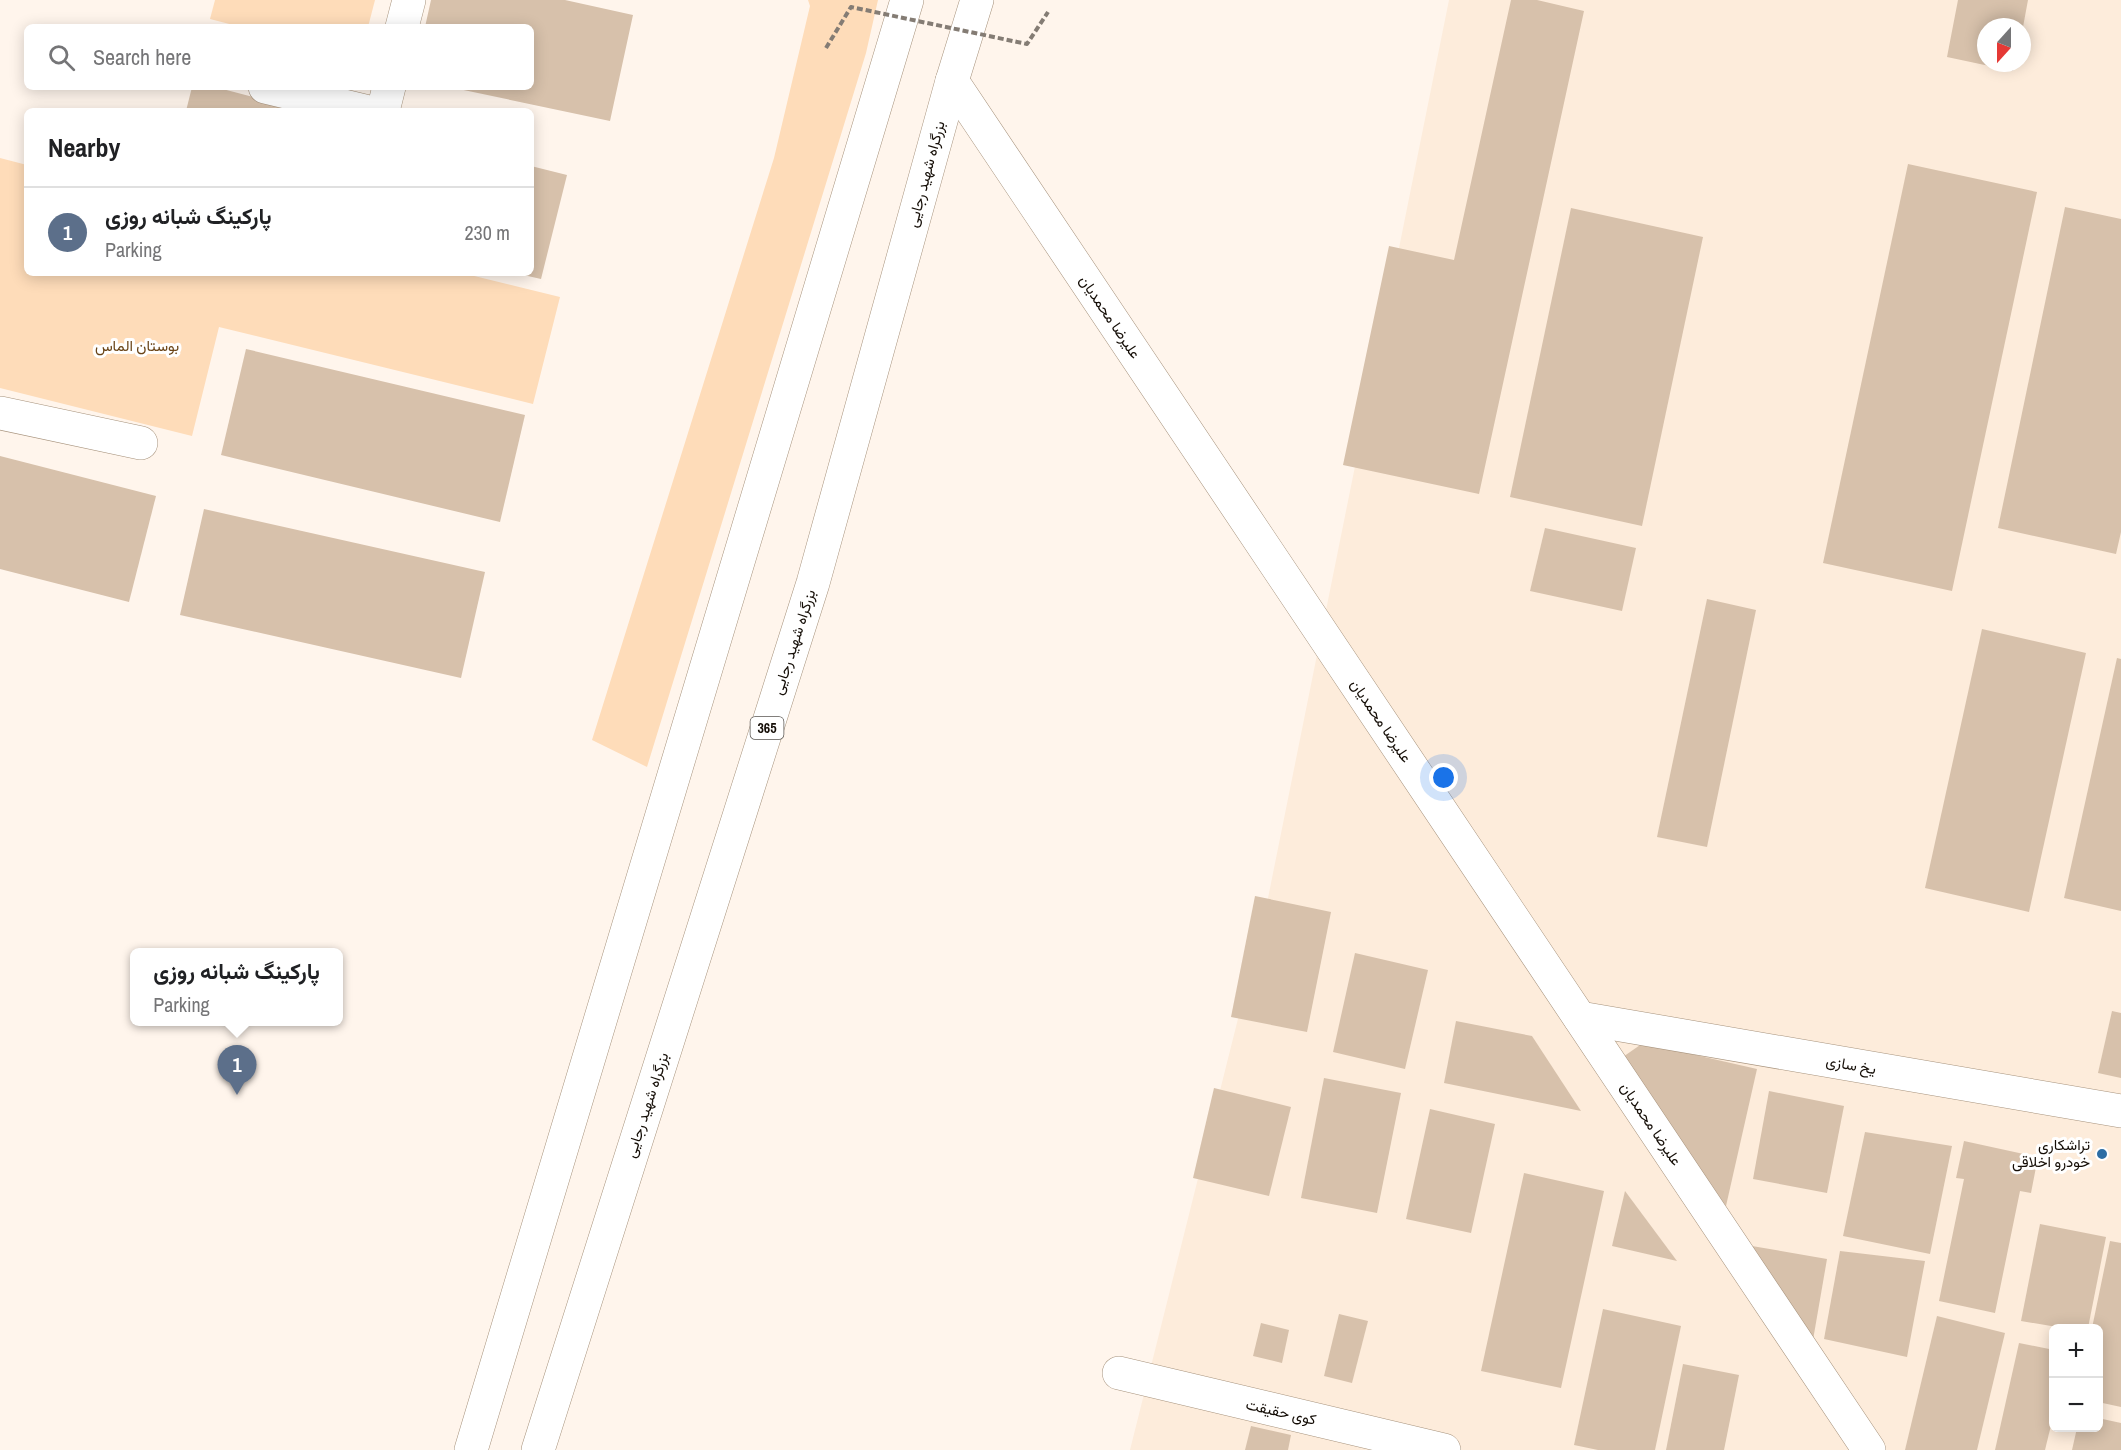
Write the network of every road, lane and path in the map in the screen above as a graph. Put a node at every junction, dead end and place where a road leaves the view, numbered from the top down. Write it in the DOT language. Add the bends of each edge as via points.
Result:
graph roads {
  1 [pos="408,0"];
  2 [pos="907,0"];
  3 [pos="977,0"];
  4 [pos="1048,12"];
  5 [pos="403,24"];
  6 [pos="826,48"];
  7 [pos="952,81"];
  8 [pos="278,90"];
  9 [pos="388,90"];
  10 [pos="352,108"];
  11 [pos="384,108"];
  12 [pos="0,413"];
  13 [pos="141,443"];
  14 [pos="1580,1018"];
  15 [pos="2121,1111"];
  16 [pos="1119,1373"];
  17 [pos="471,1450"];
  18 [pos="538,1450"];
  19 [pos="1444,1450"];
  20 [pos="1869,1450"];
  1 -- 5 [label="main road"];
  2 -- 17 [label="main road"];
  3 -- 7 [label="main road, بزرگراه شهید رجایی / 365"];
  4 -- 6 [label="path, bridge" via="1027,44 851,7"];
  7 -- 14 [label="main road, علیرضا محمدیان"];
  7 -- 18 [label="main road, بزرگراه شهید رجایی / 365" via="813,583"];
  8 -- 10 [label="main road"];
  9 -- 11 [label="main road"];
  12 -- 13 [label="main road"];
  14 -- 15 [label="main road, یخ سازی"];
  14 -- 20 [label="main road, علیرضا محمدیان"];
  16 -- 19 [label="main road, کوی حقیقت"];
}
